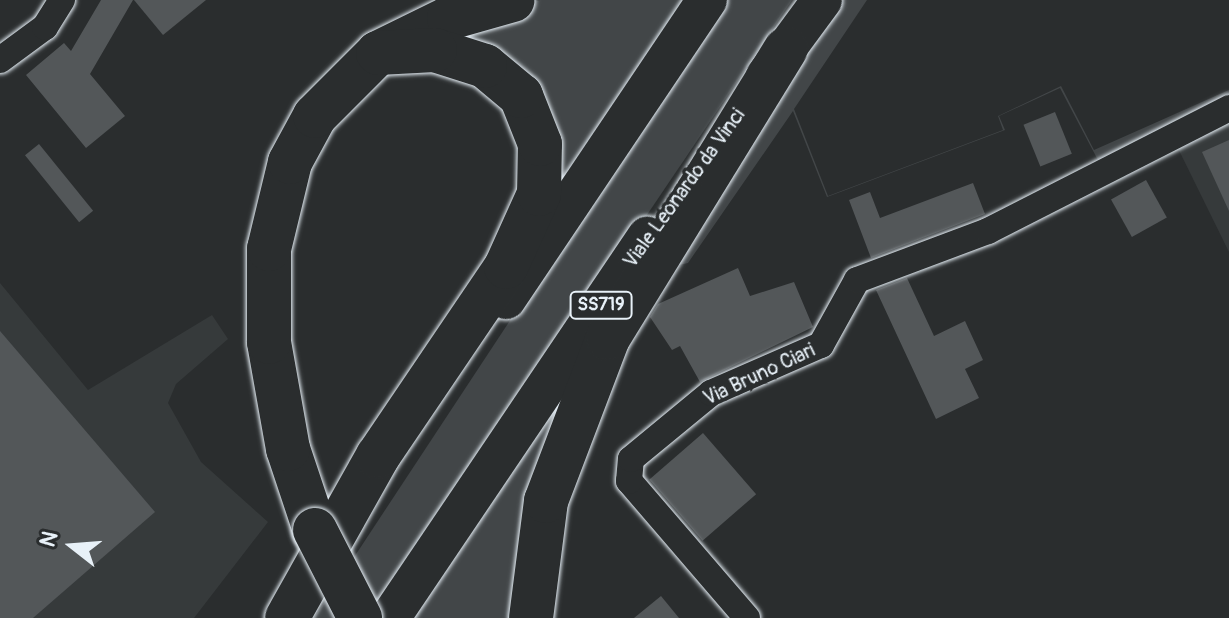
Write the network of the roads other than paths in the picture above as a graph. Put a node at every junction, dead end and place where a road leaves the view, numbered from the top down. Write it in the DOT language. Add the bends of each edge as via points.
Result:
graph roads {
  1 [pos="62,0"];
  2 [pos="513,0"];
  3 [pos="707,0"];
  4 [pos="822,0"];
  5 [pos="786,49"];
  6 [pos="378,53"];
  7 [pos="0,60"];
  8 [pos="1229,108"];
  9 [pos="290,618"];
  10 [pos="360,618"];
  11 [pos="390,618"];
  12 [pos="531,618"];
  13 [pos="747,618"];
  1 -- 7 [label="street" via="45,27"];
  2 -- 6 [label="highway" via="449,18"];
  3 -- 9 [label="main road"];
  4 -- 5 [label="main road, Viale Leonardo da Vinci / SS719"];
  5 -- 11 [label="main road, Viale Leonardo da Vinci / SS719" via="669,205"];
  5 -- 12 [label="highway" via="608,338 546,501"];
  6 -- 9 [label="highway" via="435,50 485,66 521,96 540,144 539,194 506,267 378,456"];
  6 -- 10 [label="highway, bridge" via="315,116 290,162 269,249 272,375 315,530"];
  8 -- 13 [label="street, Via Bruno Ciari" via="988,231 857,280 821,345 711,393 631,459 629,481"];
}
